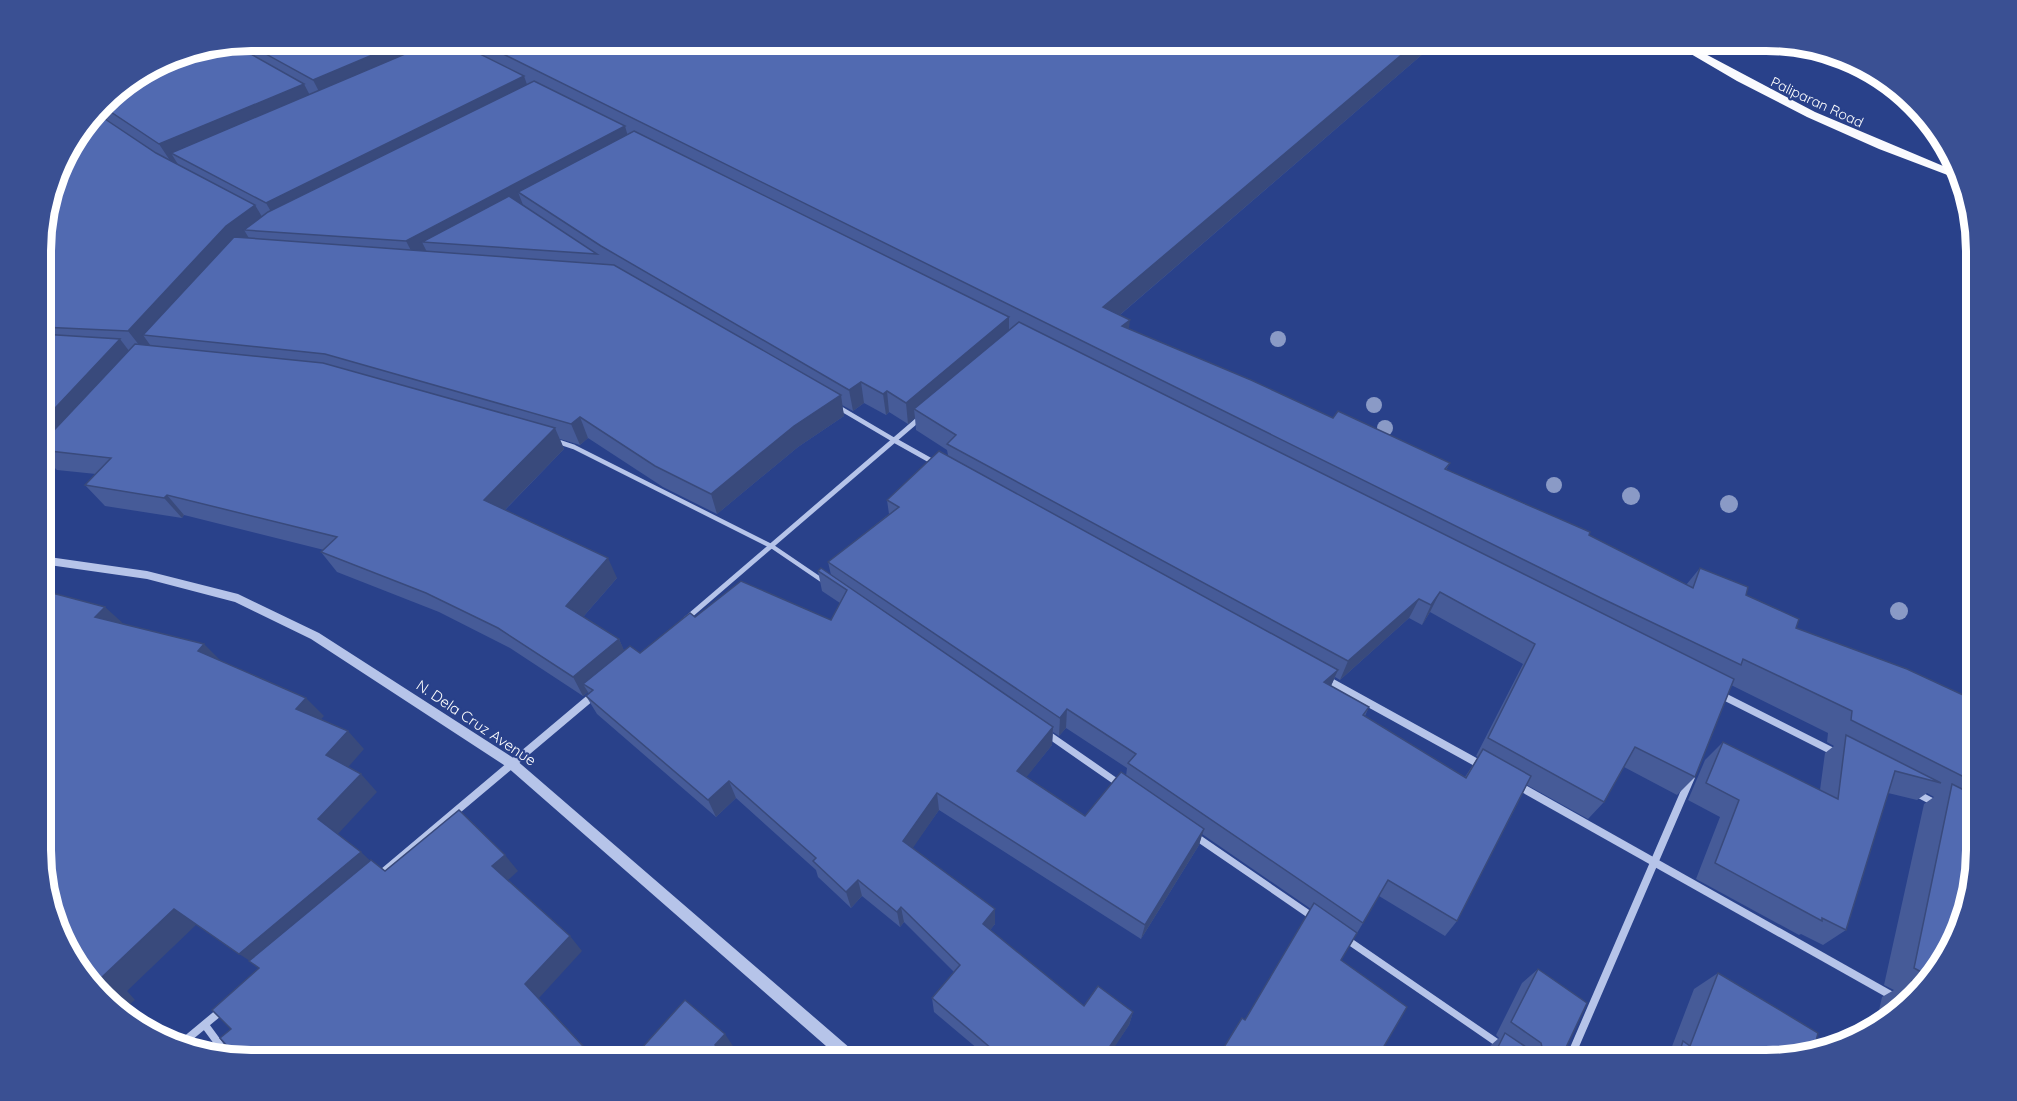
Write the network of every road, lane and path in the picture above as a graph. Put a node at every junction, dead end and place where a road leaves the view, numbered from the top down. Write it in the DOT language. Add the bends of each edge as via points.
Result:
graph roads {
  1 [pos="1690,51"];
  2 [pos="1951,174"];
  3 [pos="834,405"];
  4 [pos="929,410"];
  5 [pos="552,440"];
  6 [pos="894,440"];
  7 [pos="65,454"];
  8 [pos="946,469"];
  9 [pos="51,470"];
  10 [pos="773,547"];
  11 [pos="51,561"];
  12 [pos="832,587"];
  13 [pos="683,621"];
  14 [pos="1322,677"];
  15 [pos="601,688"];
  16 [pos="1714,691"];
  17 [pos="1724,696"];
  18 [pos="1720,708"];
  19 [pos="1039,729"];
  20 [pos="1840,755"];
  21 [pos="511,763"];
  22 [pos="1489,769"];
  23 [pos="1693,774"];
  24 [pos="1510,781"];
  25 [pos="1128,790"];
  26 [pos="1913,792"];
  27 [pos="1945,808"];
  28 [pos="1187,831"];
  29 [pos="1656,862"];
  30 [pos="376,878"];
  31 [pos="1315,918"];
  32 [pos="1335,932"];
  33 [pos="1899,999"];
  34 [pos="232,1002"];
  35 [pos="205,1025"];
  36 [pos="187,1039"];
  37 [pos="221,1047"];
  38 [pos="1503,1047"];
  39 [pos="842,1050"];
  40 [pos="1573,1050"];
  1 -- 2 [label="main road, Paliparan Road" via="1777,100"];
  3 -- 6 [label="street"];
  4 -- 6 [label="street"];
  5 -- 10 [label="street" via="574,447"];
  6 -- 8 [label="street"];
  6 -- 10 [label="street"];
  7 -- 9 [label="street"];
  10 -- 12 [label="street"];
  10 -- 13 [label="street"];
  11 -- 21 [label="street, N. Dela Cruz Avenue" via="147,576 237,598 315,636"];
  14 -- 22 [label="street"];
  15 -- 21 [label="street"];
  16 -- 17 [label="street"];
  17 -- 18 [label="street"];
  17 -- 20 [label="street"];
  19 -- 25 [label="street"];
  21 -- 30 [label="street"];
  21 -- 39 [label="street, N. Dela Cruz Avenue"];
  23 -- 29 [label="street"];
  24 -- 29 [label="street"];
  26 -- 27 [label="street"];
  28 -- 31 [label="street"];
  29 -- 33 [label="street"];
  29 -- 40 [label="street"];
  32 -- 38 [label="street"];
  34 -- 35 [label="street"];
  35 -- 36 [label="street"];
  35 -- 37 [label="street"];
}
